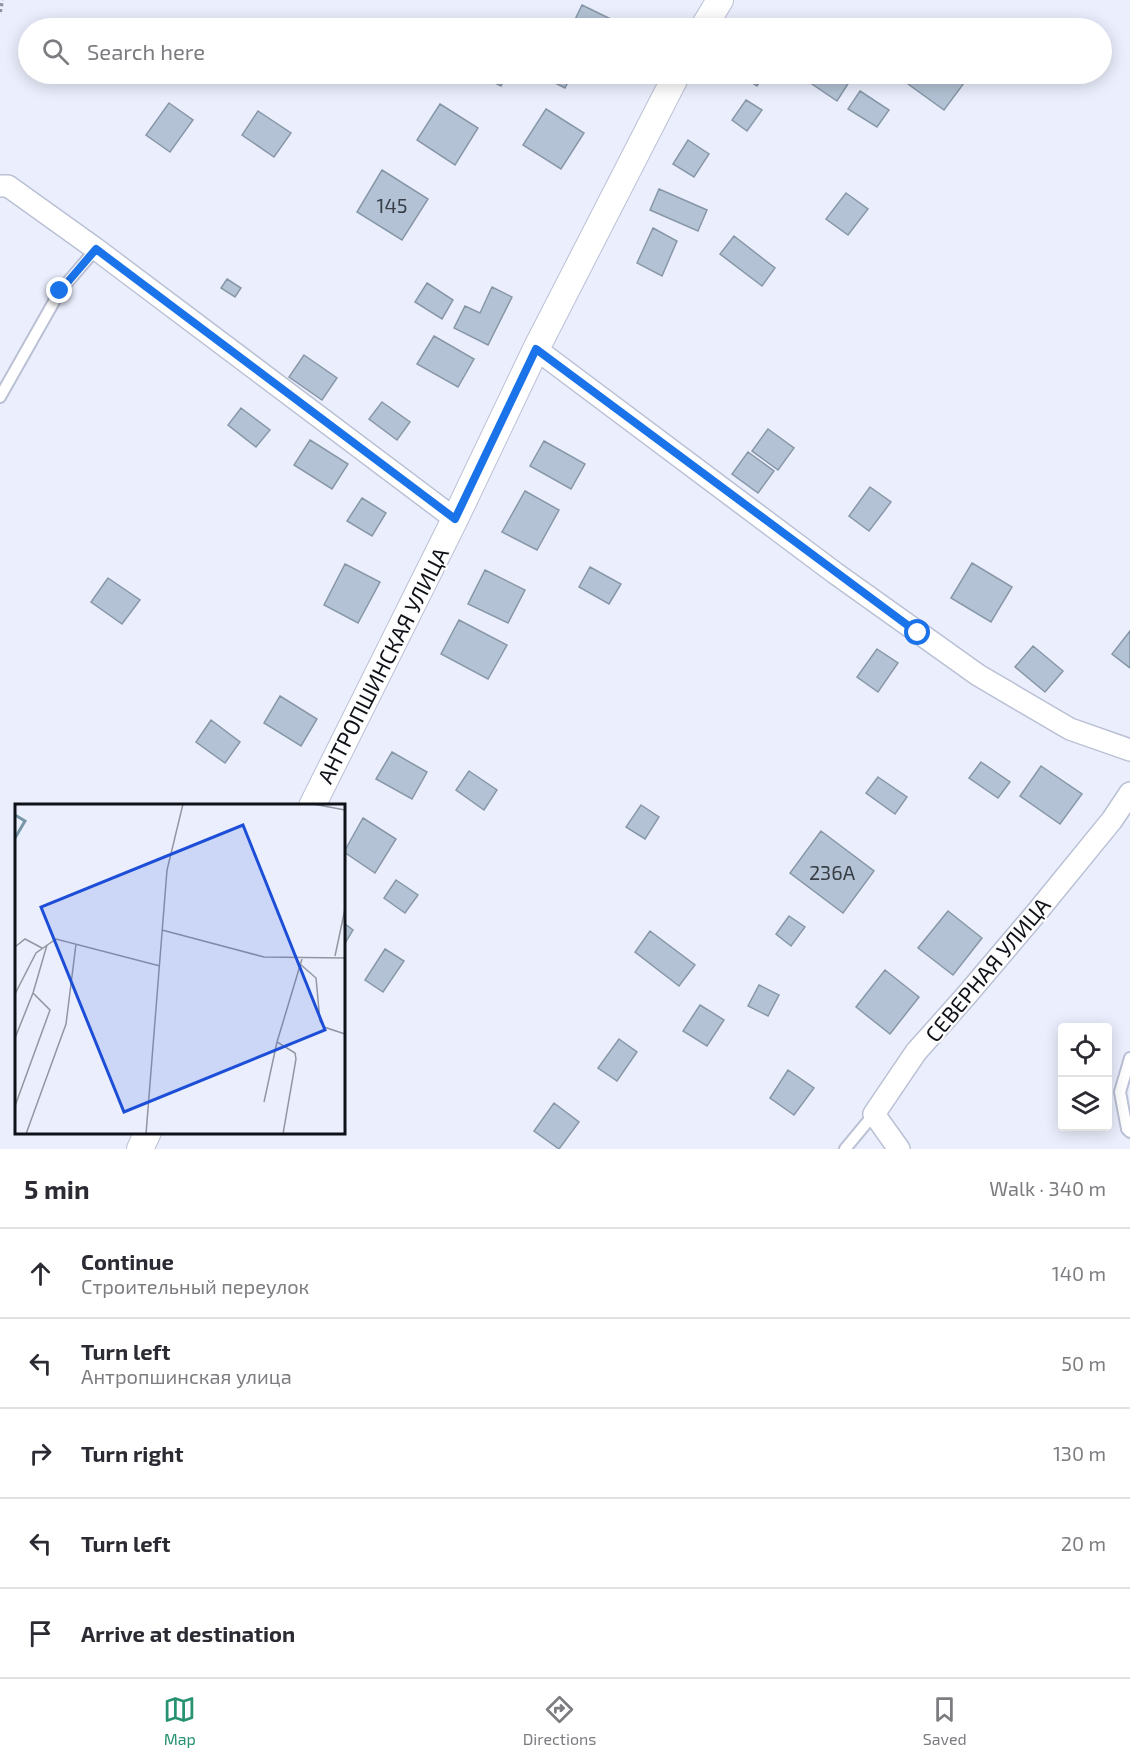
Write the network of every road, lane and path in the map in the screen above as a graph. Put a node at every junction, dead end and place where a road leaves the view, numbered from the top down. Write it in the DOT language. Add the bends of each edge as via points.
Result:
graph roads {
  1 [pos="2,0"];
  2 [pos="720,0"];
  3 [pos="0,12"];
  4 [pos="709,18"];
  5 [pos="672,84"];
  6 [pos="0,186"];
  7 [pos="96,249"];
  8 [pos="536,349"];
  9 [pos="0,397"];
  10 [pos="455,519"];
  11 [pos="1130,750"];
  12 [pos="1130,793"];
  13 [pos="313,804"];
  14 [pos="1130,1058"];
  15 [pos="874,1114"];
  16 [pos="1130,1132"];
  17 [pos="147,1134"];
  18 [pos="140,1149"];
  19 [pos="845,1149"];
  20 [pos="899,1149"];
  1 -- 3 [label="path"];
  2 -- 4 [label="street"];
  5 -- 8 [label="street, АНТРОПШИНСКАЯ УЛИЦА"];
  6 -- 7 [label="street" via="9,186"];
  7 -- 9 [label="lane" via="60,291"];
  7 -- 10 [label="street"];
  8 -- 10 [label="street, АНТРОПШИНСКАЯ УЛИЦА"];
  8 -- 11 [label="street" via="978,675 1070,729"];
  10 -- 13 [label="street, АНТРОПШИНСКАЯ УЛИЦА"];
  12 -- 15 [label="street, СЕВЕРНАЯ УЛИЦА" via="965,998 916,1052"];
  14 -- 16 [label="lane" via="1120,1092"];
  15 -- 19 [label="lane"];
  15 -- 20 [label="street"];
  17 -- 18 [label="street"];
}
